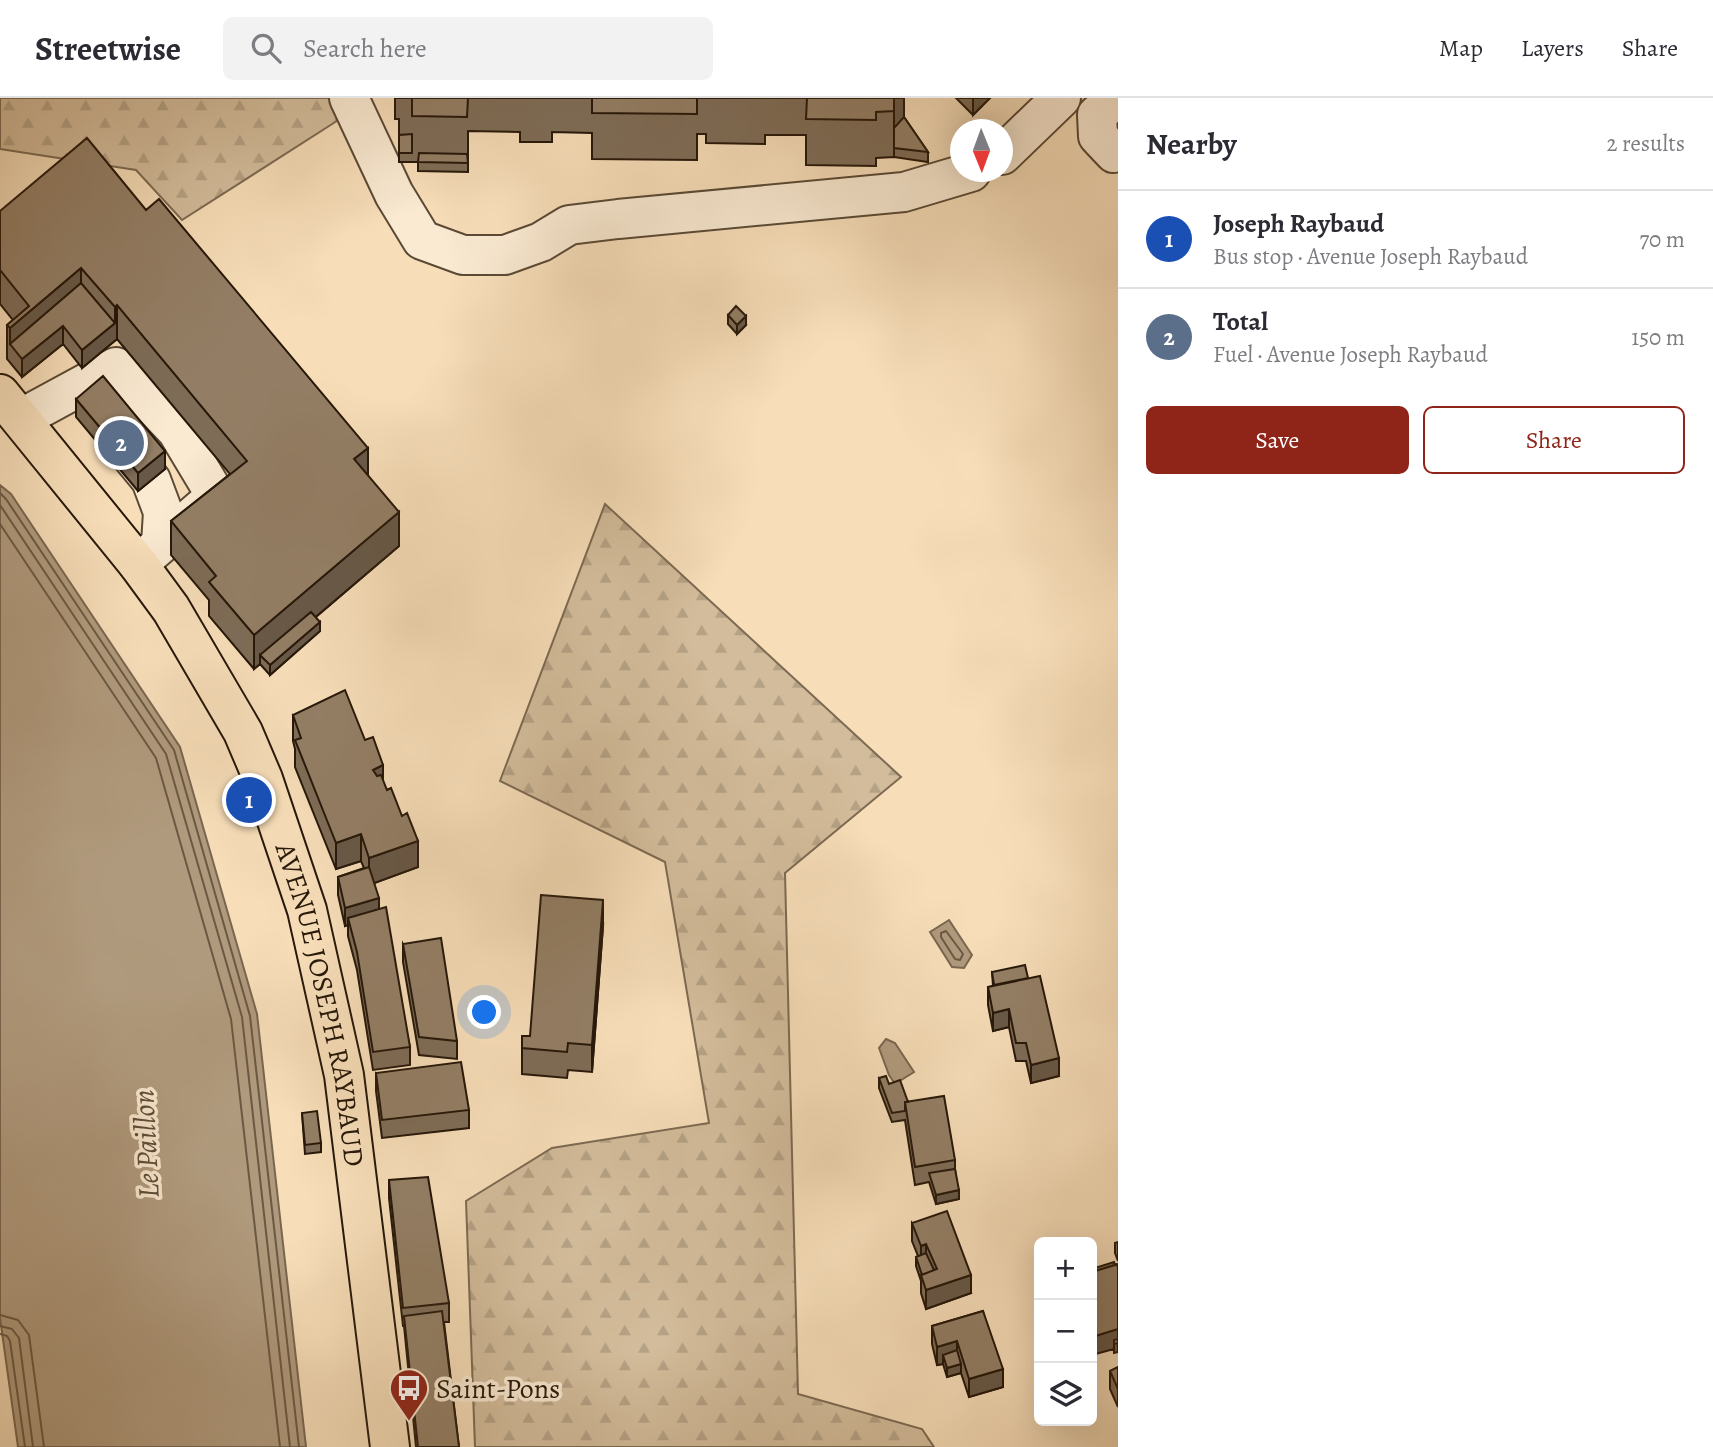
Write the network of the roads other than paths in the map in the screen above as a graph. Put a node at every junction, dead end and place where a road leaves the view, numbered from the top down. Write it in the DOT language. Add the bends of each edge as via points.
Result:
graph roads {
  1 [pos="349,98"];
  2 [pos="1061,98"];
  3 [pos="1116,98"];
  4 [pos="1013,145"];
  5 [pos="1118,152"];
  6 [pos="950,178"];
  7 [pos="69,393"];
  8 [pos="11,406"];
  9 [pos="150,554"];
  10 [pos="390,1447"];
  1 -- 6 [label="lane" via="394,194 422,240 463,256 505,255 541,242 569,225 904,192"];
  2 -- 4 [label="lane"];
  3 -- 5 [label="lane" via="1097,115 1098,136"];
  7 -- 8 [label="lane"];
  7 -- 9 [label="lane" via="90,405 151,480 163,512"];
  7 -- 9 [label="lane" via="116,367 177,431 216,496"];
  8 -- 9 [label="main road, AVENUE JOSEPH RAYBAUD"];
  9 -- 10 [label="main road, AVENUE JOSEPH RAYBAUD" via="172,609 243,732 307,910 344,1075"];
}
